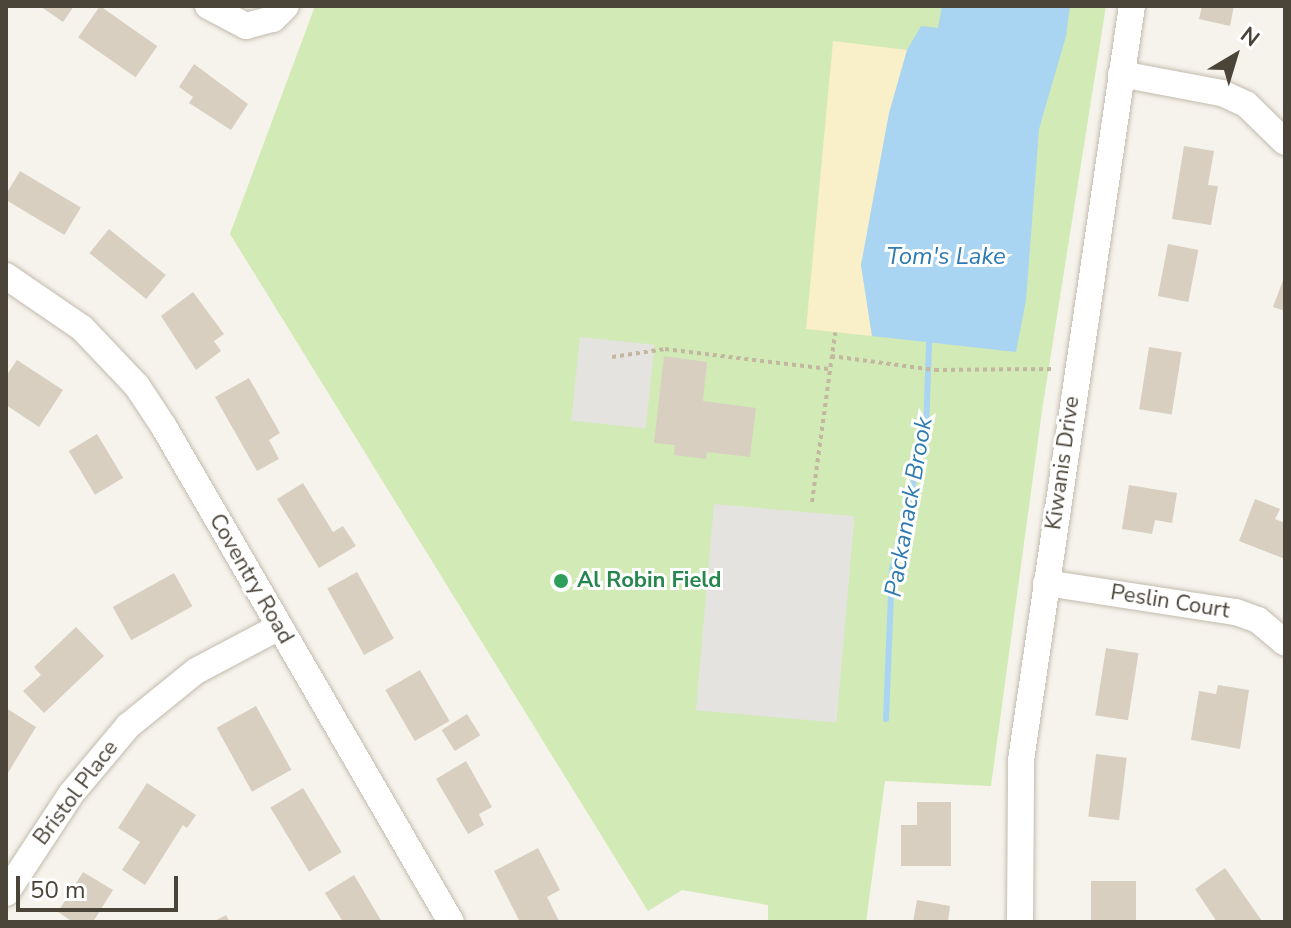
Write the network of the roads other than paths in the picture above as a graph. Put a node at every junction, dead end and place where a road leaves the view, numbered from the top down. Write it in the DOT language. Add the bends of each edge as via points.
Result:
graph roads {
  1 [pos="208,6"];
  2 [pos="286,6"];
  3 [pos="1132,6"];
  4 [pos="1121,74"];
  5 [pos="1285,142"];
  6 [pos="6,276"];
  7 [pos="1046,583"];
  8 [pos="279,627"];
  9 [pos="1285,643"];
  10 [pos="6,893"];
  11 [pos="451,922"];
  12 [pos="1020,922"];
  1 -- 2 [label="street" via="246,26 273,19"];
  3 -- 4 [label="street, Kiwanis Drive"];
  4 -- 5 [label="street" via="1222,93 1246,104"];
  4 -- 7 [label="street, Kiwanis Drive"];
  6 -- 8 [label="street, Coventry Road" via="82,328 137,386"];
  7 -- 9 [label="street, Peslin Court" via="1236,612 1258,620"];
  7 -- 12 [label="street, Kiwanis Drive" via="1021,760"];
  8 -- 10 [label="street, Bristol Place" via="196,671 128,726 71,794"];
  8 -- 11 [label="street, Coventry Road"];
}
